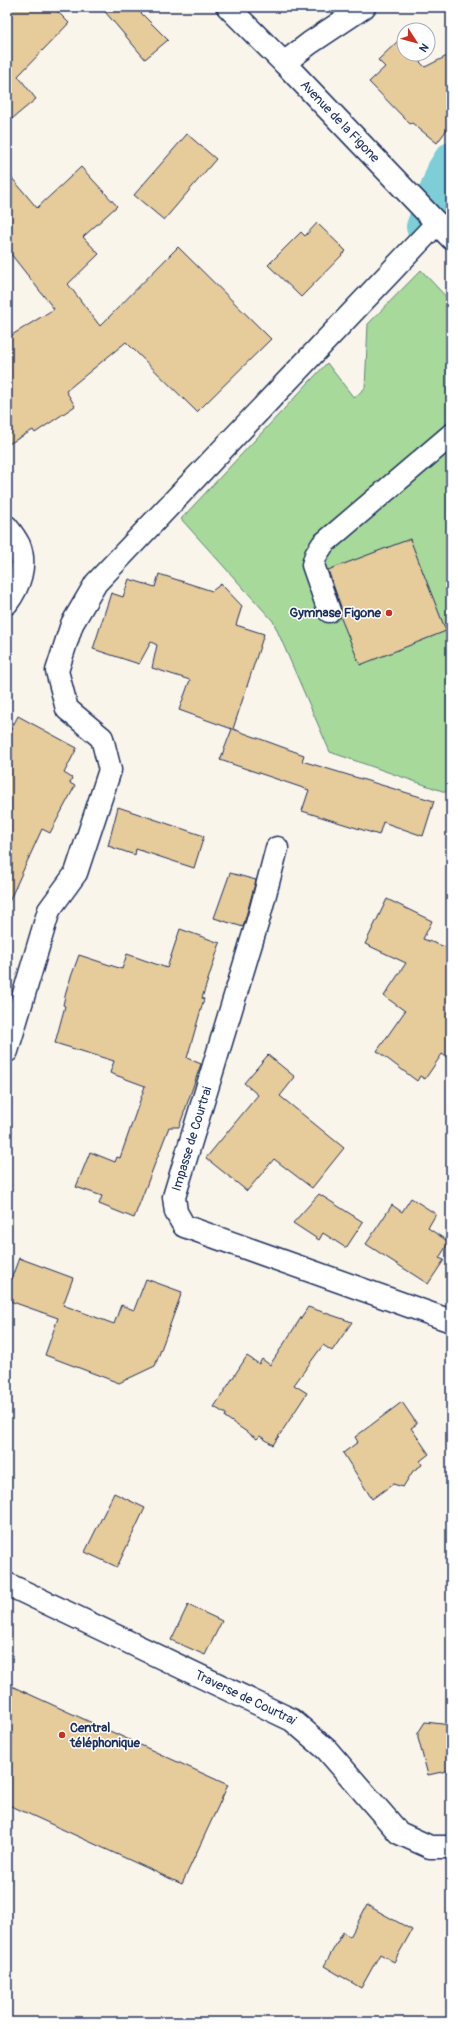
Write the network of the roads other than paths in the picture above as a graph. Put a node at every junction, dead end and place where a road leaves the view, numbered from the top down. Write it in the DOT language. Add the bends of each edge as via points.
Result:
graph roads {
  1 [pos="228,7"];
  2 [pos="364,7"];
  3 [pos="284,63"];
  4 [pos="444,230"];
  5 [pos="451,435"];
  6 [pos="7,527"];
  7 [pos="7,603"];
  8 [pos="329,611"];
  9 [pos="277,848"];
  10 [pos="7,1051"];
  11 [pos="451,1321"];
  12 [pos="7,1584"];
  13 [pos="451,1847"];
  1 -- 3 [label="street, Avenue de la Figone"];
  2 -- 3 [label="street"];
  3 -- 4 [label="street, Avenue de la Figone"];
  4 -- 10 [label="street" via="96,583 72,624 57,671 67,709 102,738 110,770 76,873 49,910"];
  5 -- 8 [label="street" via="323,544 313,565"];
  6 -- 7 [label="street" via="19,546 23,570 14,594"];
  9 -- 11 [label="street, Impasse de Courtrai" via="259,917 174,1197 176,1212 184,1226"];
  12 -- 13 [label="street, Traverse de Courtrai" via="292,1720 328,1750 399,1832 430,1847"];
}
